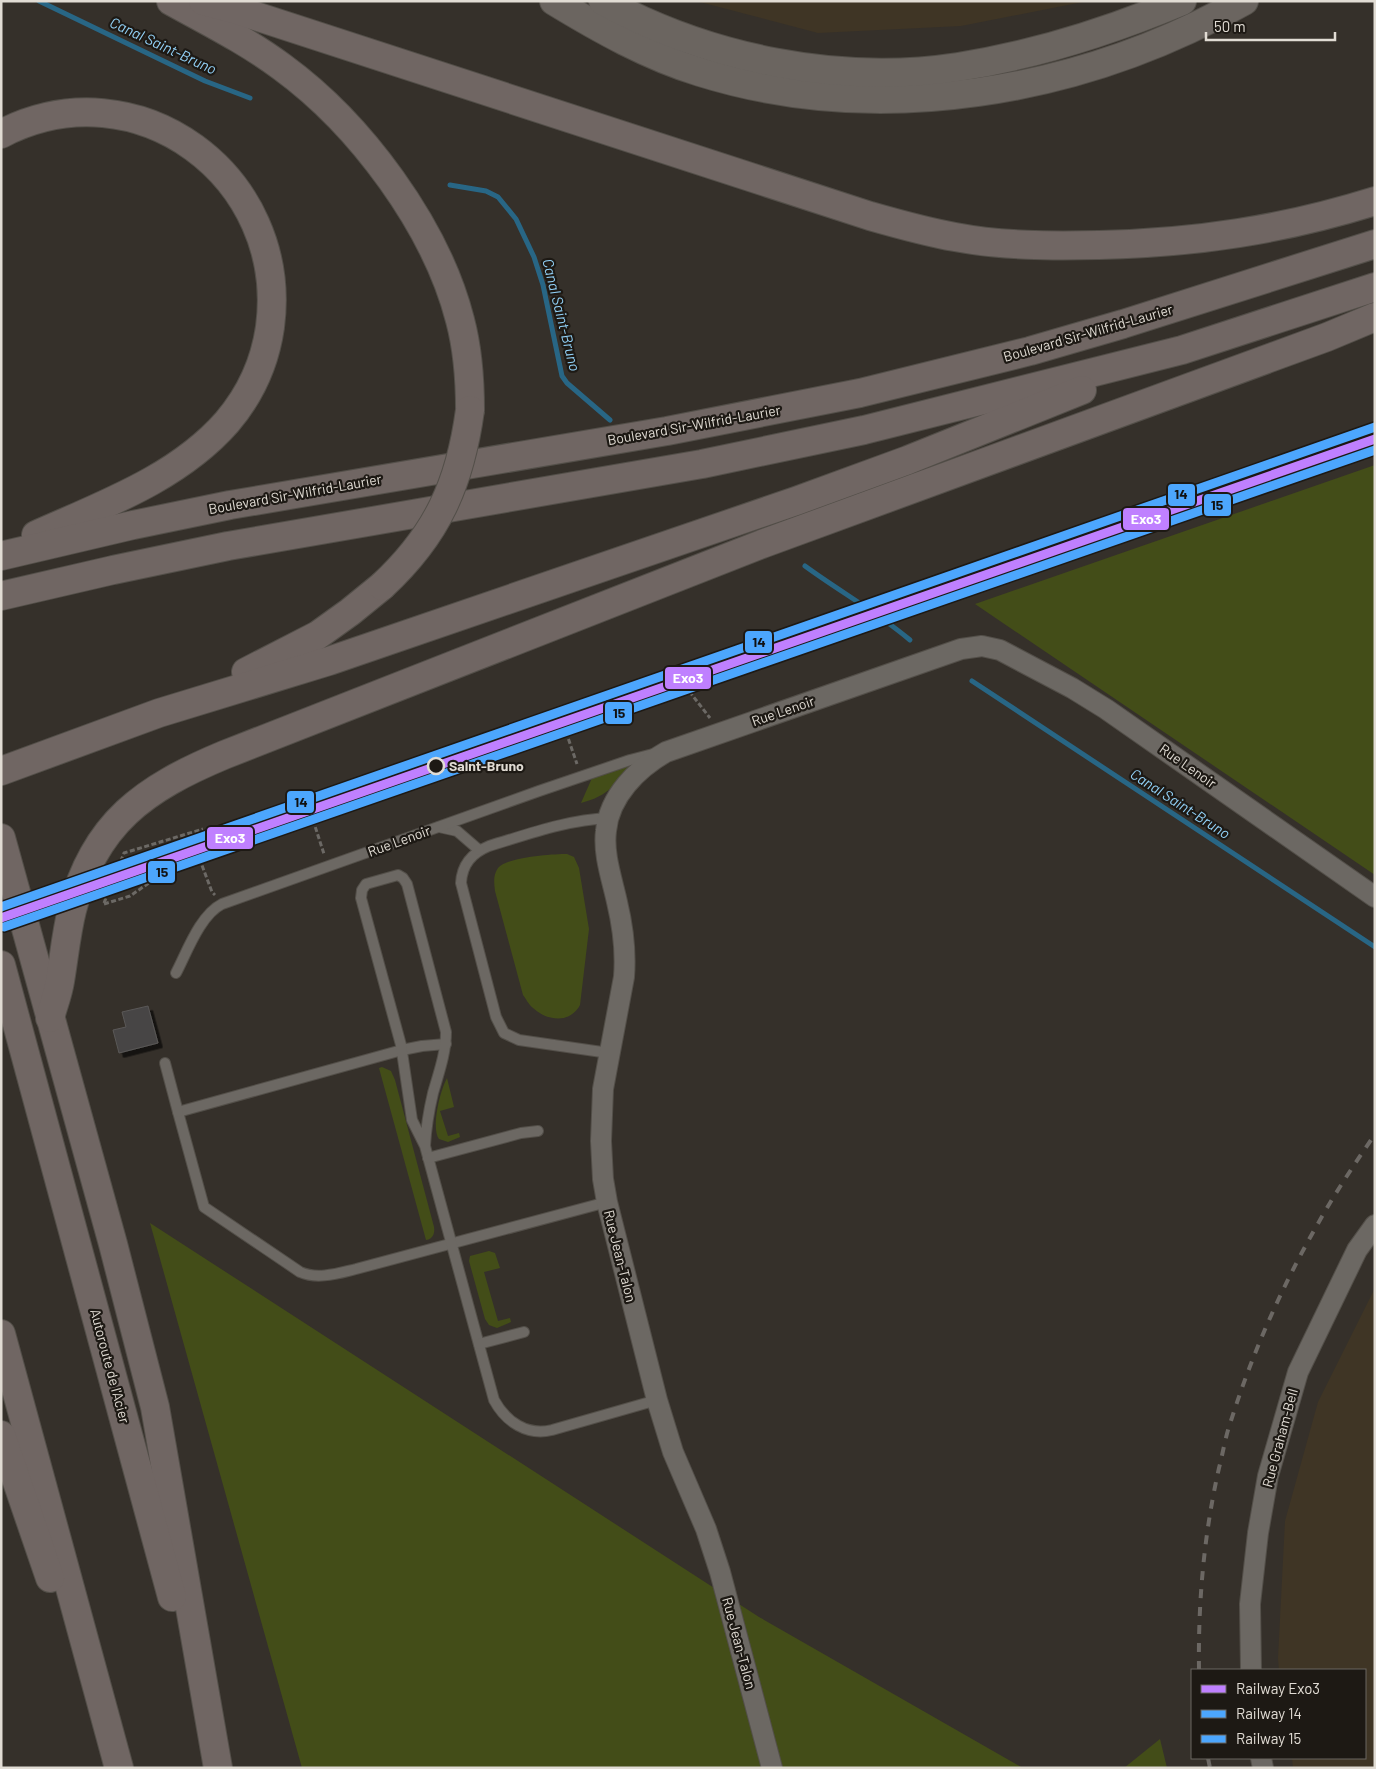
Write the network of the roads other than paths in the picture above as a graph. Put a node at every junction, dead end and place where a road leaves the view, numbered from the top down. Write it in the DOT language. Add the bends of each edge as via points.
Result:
graph roads {
  1 [pos="171,1"];
  2 [pos="203,1"];
  3 [pos="554,1"];
  4 [pos="604,1"];
  5 [pos="1182,1"];
  6 [pos="1244,1"];
  7 [pos="1,134"];
  8 [pos="1375,201"];
  9 [pos="1375,244"];
  10 [pos="1375,287"];
  11 [pos="1375,317"];
  12 [pos="1182,350"];
  13 [pos="1,552"];
  14 [pos="1,556"];
  15 [pos="1,596"];
  16 [pos="159,713"];
  17 [pos="666,752"];
  18 [pos="8,769"];
  19 [pos="608,818"];
  20 [pos="438,827"];
  21 [pos="1,838"];
  22 [pos="480,850"];
  23 [pos="1375,897"];
  24 [pos="1,965"];
  25 [pos="176,973"];
  26 [pos="50,1018"];
  27 [pos="446,1044"];
  28 [pos="402,1050"];
  29 [pos="609,1053"];
  30 [pos="164,1063"];
  31 [pos="178,1112"];
  32 [pos="538,1131"];
  33 [pos="426,1146"];
  34 [pos="428,1158"];
  35 [pos="607,1202"];
  36 [pos="1375,1225"];
  37 [pos="452,1244"];
  38 [pos="524,1332"];
  39 [pos="1,1334"];
  40 [pos="479,1344"];
  41 [pos="657,1400"];
  42 [pos="1,1436"];
  43 [pos="1251,1669"];
  44 [pos="114,1768"];
  45 [pos="119,1768"];
  46 [pos="218,1768"];
  47 [pos="772,1768"];
  1 -- 16 [label="highway, bridge" via="231,34 298,79 333,111 403,197 432,245 456,302 467,356 470,410 460,466 445,504 397,572 343,618 303,644"];
  2 -- 8 [label="highway" via="870,216 955,238 1060,246 1168,242 1276,227"];
  3 -- 6 [label="street" via="634,46 700,72 792,93 874,100 955,96 1055,76 1152,45"];
  4 -- 5 [label="street" via="642,21 707,46 741,55 811,68 891,72 956,68 1029,53 1110,29"];
  7 -- 13 [label="highway" via="51,115 94,112 140,121 184,140 216,165 250,210 265,248 272,288 269,333 261,364 243,400 216,434 172,468 139,488"];
  9 -- 14 [label="highway, Boulevard Sir-Wilfrid-Laurier" via="1123,324 877,389 667,431 230,505"];
  10 -- 12 [label="highway"];
  11 -- 26 [label="highway" via="708,565 176,776 138,800 110,828 91,860 72,910 60,982"];
  12 -- 15 [label="highway" via="881,426 741,456 238,544"];
  12 -- 16 [label="highway" via="908,460 796,501 337,658"];
  16 -- 18 [label="highway"];
  17 -- 19 [label="street, Rue Jean-Talon" via="645,765 625,787"];
  17 -- 20 [label="lane, Rue Lenoir" via="635,758"];
  17 -- 23 [label="street, Rue Lenoir" via="961,649 992,648 1042,671 1106,709"];
  19 -- 22 [label="lane" via="564,824"];
  19 -- 29 [label="street, Rue Jean-Talon" via="607,854 621,920 625,962"];
  20 -- 22 [label="lane" via="457,831"];
  20 -- 25 [label="lane, Rue Lenoir" via="212,910"];
  21 -- 26 [label="highway"];
  22 -- 29 [label="lane" via="468,860 461,883 500,1027 504,1033 519,1040"];
  24 -- 46 [label="highway, Autoroute de l'Acier"];
  26 -- 46 [label="highway" via="155,1408"];
  27 -- 28 [label="lane"];
  27 -- 28 [label="lane" via="444,1020 409,891 398,875 366,884 361,898"];
  27 -- 33 [label="lane" via="427,1122"];
  28 -- 31 [label="lane"];
  28 -- 33 [label="lane" via="412,1120"];
  29 -- 35 [label="street, Rue Jean-Talon" via="601,1141"];
  30 -- 31 [label="lane"];
  31 -- 37 [label="lane" via="204,1206 300,1272 310,1276 329,1275"];
  32 -- 34 [label="lane" via="515,1134"];
  33 -- 34 [label="lane"];
  34 -- 37 [label="lane"];
  35 -- 37 [label="lane"];
  35 -- 41 [label="street, Rue Jean-Talon"];
  36 -- 43 [label="street, Rue Graham-Bell" via="1357,1250 1298,1372 1268,1476 1250,1604"];
  37 -- 40 [label="lane"];
  38 -- 40 [label="lane"];
  39 -- 45 [label="highway"];
  40 -- 41 [label="lane" via="494,1400 508,1419 525,1429 545,1432"];
  41 -- 47 [label="street, Rue Jean-Talon" via="672,1452 706,1529 720,1572"];
  42 -- 44 [label="highway"];
}
